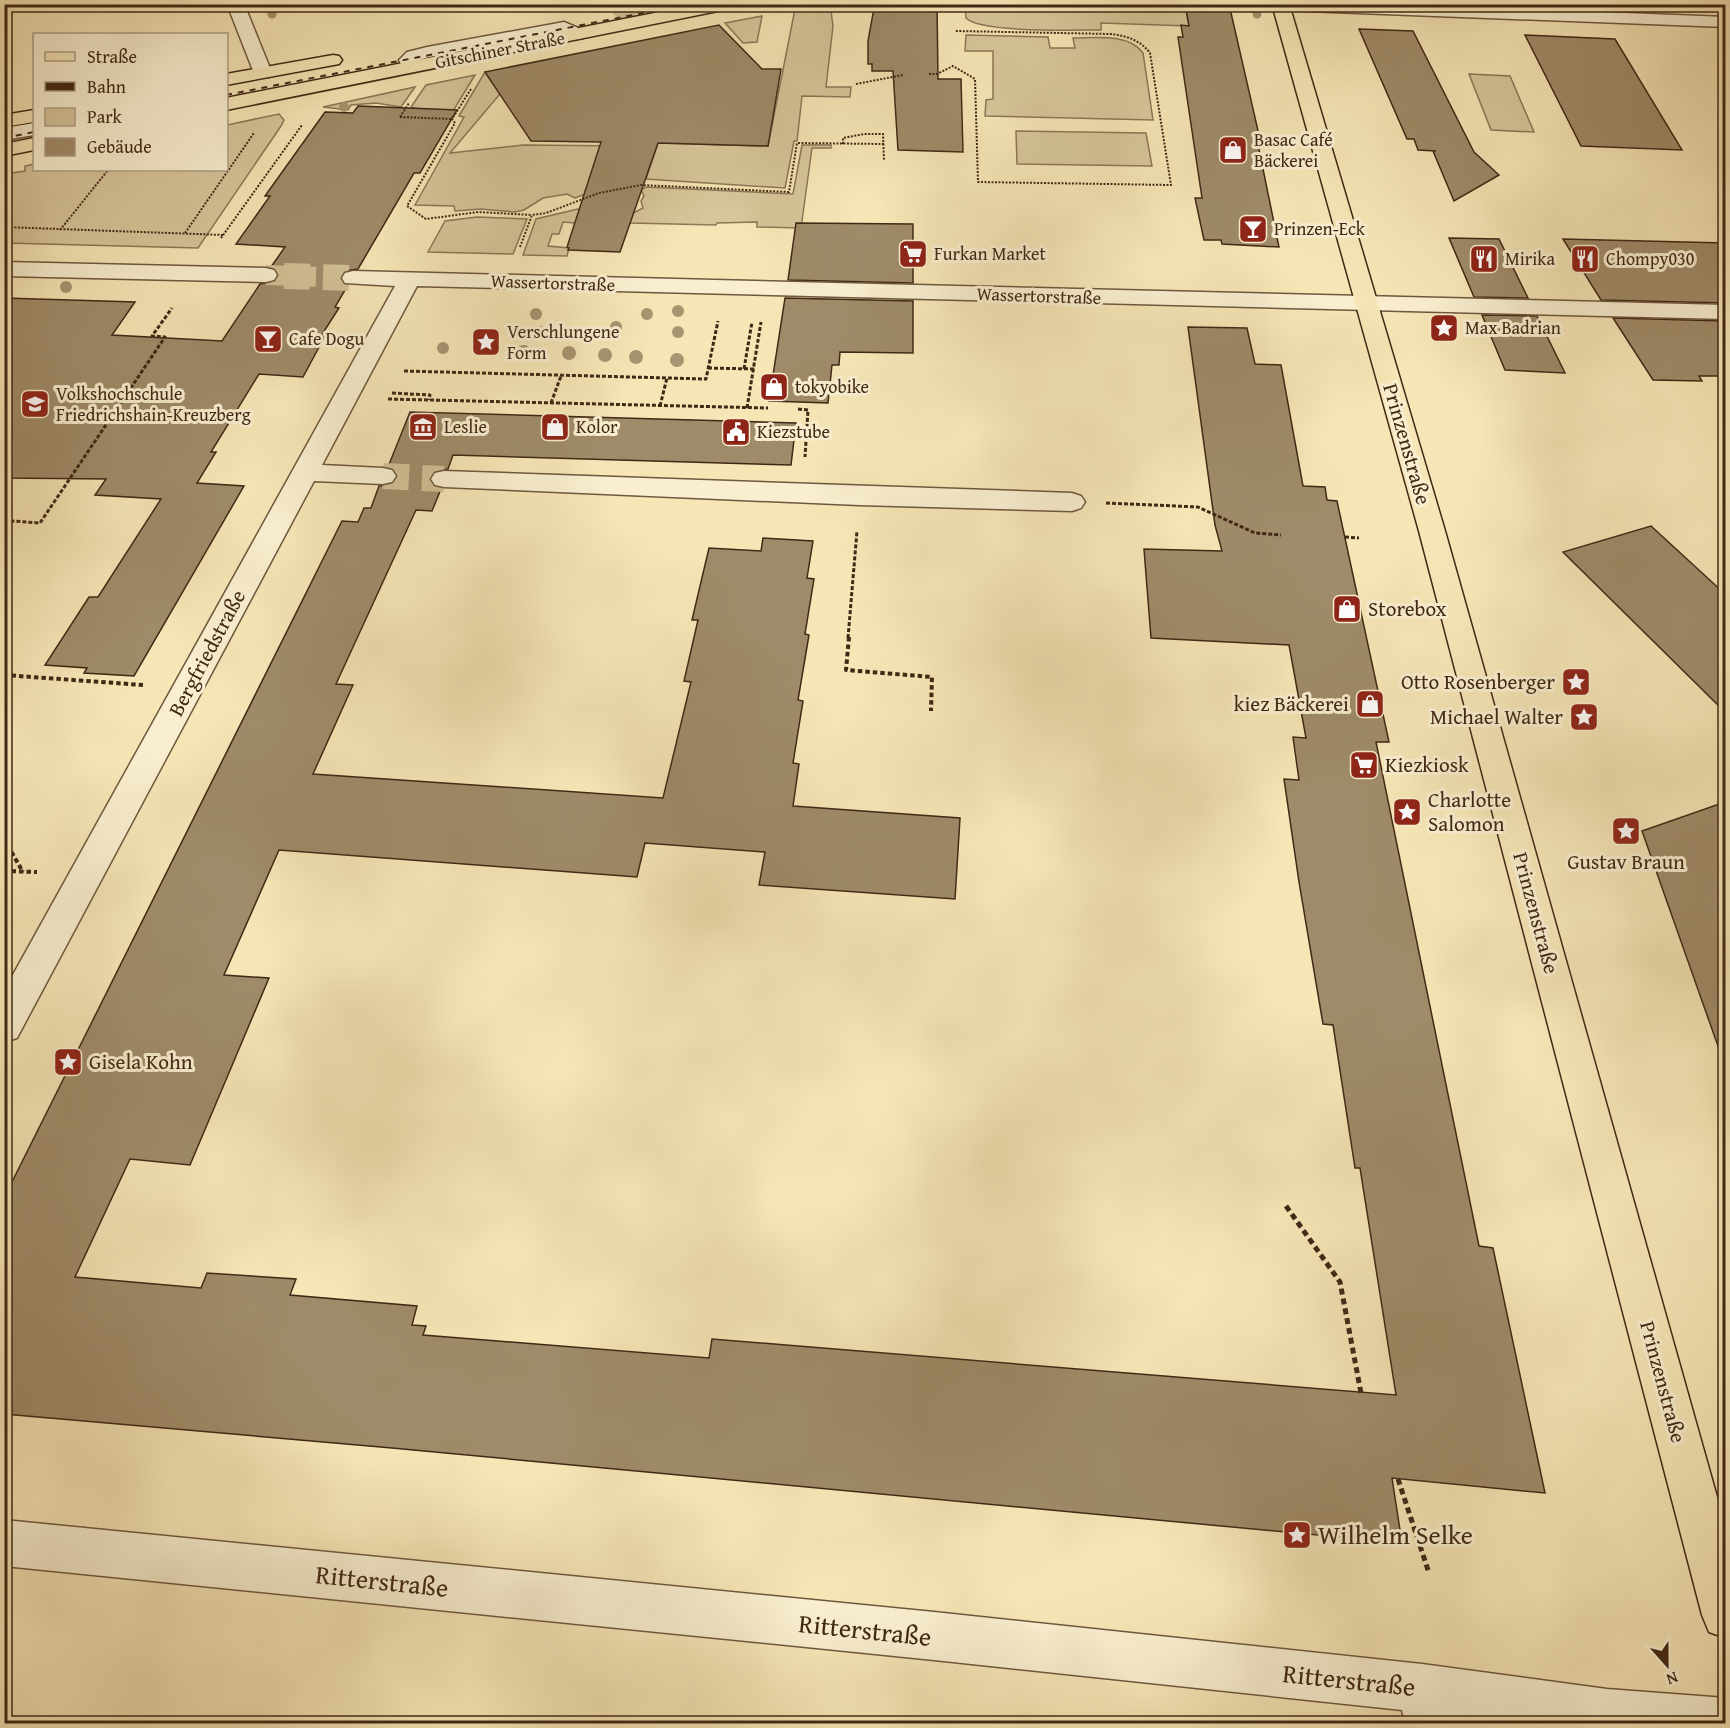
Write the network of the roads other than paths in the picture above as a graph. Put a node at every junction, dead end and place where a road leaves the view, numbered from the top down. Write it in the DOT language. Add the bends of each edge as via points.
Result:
graph roads {
  1 [pos="234,4"];
  2 [pos="728,4"];
  3 [pos="1280,5"];
  4 [pos="577,12"];
  5 [pos="1725,22"];
  6 [pos="401,47"];
  7 [pos="345,57"];
  8 [pos="263,73"];
  9 [pos="228,80"];
  10 [pos="271,95"];
  11 [pos="228,105"];
  12 [pos="33,116"];
  13 [pos="4,121"];
  14 [pos="33,129"];
  15 [pos="4,134"];
  16 [pos="33,144"];
  17 [pos="4,150"];
  18 [pos="4,269"];
  19 [pos="266,275"];
  20 [pos="353,278"];
  21 [pos="410,279"];
  22 [pos="1366,305"];
  23 [pos="1725,312"];
  24 [pos="306,472"];
  25 [pos="383,476"];
  26 [pos="444,479"];
  27 [pos="1072,502"];
  28 [pos="4,1026"];
  29 [pos="4,1543"];
  30 [pos="1725,1615"];
  31 [pos="1426,1706"];
  32 [pos="1725,1723"];
  1 -- 8 [label="street"];
  2 -- 10 [label="main road, Gitschiner Straße"];
  3 -- 5 [label="street"];
  3 -- 22 [label="main road, Prinzenstraße"];
  4 -- 6 [label="main road, Gitschiner Straße"];
  7 -- 8 [label="main road"];
  8 -- 9 [label="main road"];
  8 -- 10 [label="main road"];
  10 -- 11 [label="main road, Gitschiner Straße"];
  12 -- 13 [label="main road"];
  14 -- 15 [label="street"];
  16 -- 17 [label="main road"];
  18 -- 19 [label="street"];
  20 -- 21 [label="street, Wassertorstraße"];
  21 -- 22 [label="street, Wassertorstraße"];
  21 -- 24 [label="street, Bergfriedstraße"];
  22 -- 23 [label="street, Wassertorstraße"];
  22 -- 30 [label="main road, Prinzenstraße" via="1436,542"];
  24 -- 25 [label="street"];
  24 -- 28 [label="street, Bergfriedstraße"];
  26 -- 27 [label="street"];
  29 -- 31 [label="street, Ritterstraße" via="945,1637"];
  31 -- 32 [label="street, Ritterstraße" via="1567,1708"];
}
